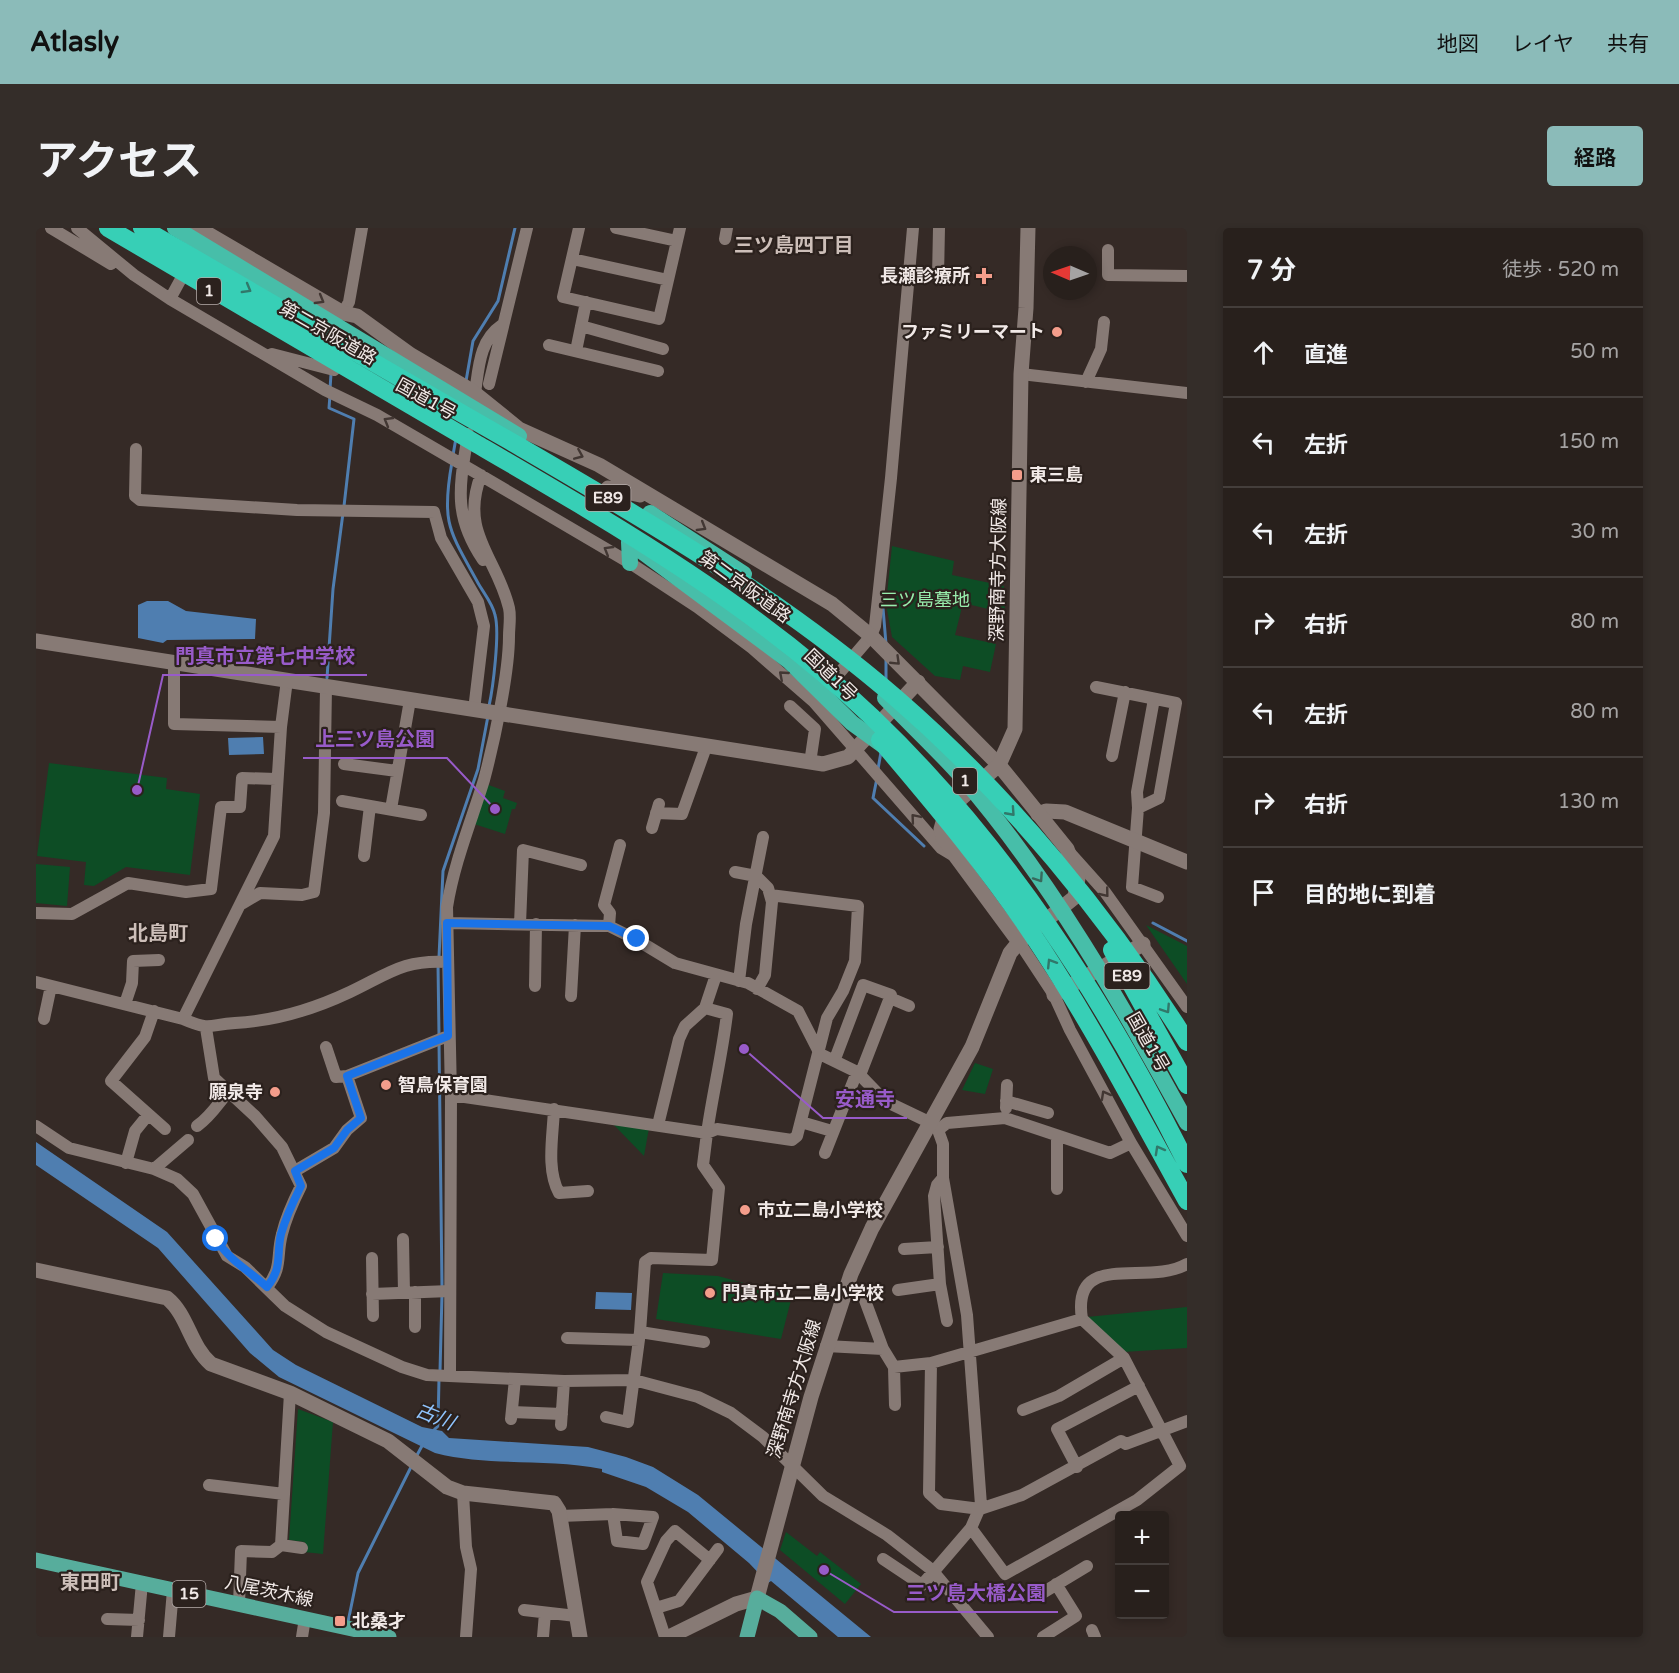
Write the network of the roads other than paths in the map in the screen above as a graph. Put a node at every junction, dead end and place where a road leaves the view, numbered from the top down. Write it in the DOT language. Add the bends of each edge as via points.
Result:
graph roads {
  1 [pos="51,228"];
  2 [pos="77,228"];
  3 [pos="98,228"];
  4 [pos="108,228"];
  5 [pos="142,228"];
  6 [pos="167,228"];
  7 [pos="175,228"];
  8 [pos="198,228"];
  9 [pos="362,228"];
  10 [pos="527,228"];
  11 [pos="579,228"];
  12 [pos="616,228"];
  13 [pos="680,228"];
  14 [pos="913,228"];
  15 [pos="939,228"];
  16 [pos="1028,228"];
  17 [pos="676,241"];
  18 [pos="1108,250"];
  19 [pos="572,259"];
  20 [pos="134,275"];
  21 [pos="183,276"];
  22 [pos="1187,276"];
  23 [pos="938,277"];
  24 [pos="668,280"];
  25 [pos="170,299"];
  26 [pos="586,302"];
  27 [pos="344,313"];
  28 [pos="1104,322"];
  29 [pos="502,325"];
  30 [pos="581,326"];
  31 [pos="351,334"];
  32 [pos="549,345"];
  33 [pos="663,349"];
  34 [pos="257,350"];
  35 [pos="576,351"];
  36 [pos="334,370"];
  37 [pos="657,371"];
  38 [pos="1021,374"];
  39 [pos="1086,382"];
  40 [pos="489,384"];
  41 [pos="1187,393"];
  42 [pos="471,404"];
  43 [pos="460,441"];
  44 [pos="136,449"];
  45 [pos="478,473"];
  46 [pos="608,488"];
  47 [pos="652,497"];
  48 [pos="629,542"];
  49 [pos="630,563"];
  50 [pos="504,590"];
  51 [pos="733,602"];
  52 [pos="871,636"];
  53 [pos="36,641"];
  54 [pos="849,661"];
  55 [pos="174,662"];
  56 [pos="287,680"];
  57 [pos="918,682"];
  58 [pos="326,687"];
  59 [pos="1096,687"];
  60 [pos="1125,692"];
  61 [pos="818,698"];
  62 [pos="1154,699"];
  63 [pos="410,700"];
  64 [pos="790,706"];
  65 [pos="893,709"];
  66 [pos="487,712"];
  67 [pos="280,727"];
  68 [pos="868,735"];
  69 [pos="706,747"];
  70 [pos="856,747"];
  71 [pos="1112,756"];
  72 [pos="810,763"];
  73 [pos="344,765"];
  74 [pos="999,765"];
  75 [pos="397,771"];
  76 [pos="276,779"];
  77 [pos="342,801"];
  78 [pos="370,806"];
  79 [pos="1138,808"];
  80 [pos="391,809"];
  81 [pos="1038,814"];
  82 [pos="421,815"];
  83 [pos="652,828"];
  84 [pos="763,837"];
  85 [pos="1137,841"];
  86 [pos="620,845"];
  87 [pos="1066,849"];
  88 [pos="364,856"];
  89 [pos="957,858"];
  90 [pos="1187,862"];
  91 [pos="581,866"];
  92 [pos="1061,870"];
  93 [pos="735,872"];
  94 [pos="756,876"];
  95 [pos="770,895"];
  96 [pos="1158,897"];
  97 [pos="243,903"];
  98 [pos="36,913"];
  99 [pos="447,923"];
  100 [pos="520,924"];
  101 [pos="536,924"];
  102 [pos="575,925"];
  103 [pos="609,926"];
  104 [pos="1019,942"];
  105 [pos="1143,944"];
  106 [pos="159,960"];
  107 [pos="441,961"];
  108 [pos="716,975"];
  109 [pos="739,981"];
  110 [pos="36,982"];
  111 [pos="51,986"];
  112 [pos="535,986"];
  113 [pos="757,989"];
  114 [pos="1103,990"];
  115 [pos="1054,995"];
  116 [pos="571,996"];
  117 [pos="890,998"];
  118 [pos="125,1004"];
  119 [pos="909,1006"];
  120 [pos="1187,1007"];
  121 [pos="705,1008"];
  122 [pos="154,1011"];
  123 [pos="44,1019"];
  124 [pos="183,1019"];
  125 [pos="206,1028"];
  126 [pos="441,1039"];
  127 [pos="1187,1042"];
  128 [pos="326,1047"];
  129 [pos="820,1054"];
  130 [pos="835,1059"];
  131 [pos="859,1074"];
  132 [pos="347,1076"];
  133 [pos="1007,1085"];
  134 [pos="1187,1085"];
  135 [pos="228,1092"];
  136 [pos="451,1095"];
  137 [pos="1006,1101"];
  138 [pos="554,1109"];
  139 [pos="1048,1113"];
  140 [pos="148,1115"];
  141 [pos="1005,1118"];
  142 [pos="801,1122"];
  143 [pos="1187,1123"];
  144 [pos="658,1125"];
  145 [pos="36,1126"];
  146 [pos="197,1126"];
  147 [pos="935,1126"];
  148 [pos="165,1129"];
  149 [pos="831,1131"];
  150 [pos="707,1133"];
  151 [pos="1057,1136"];
  152 [pos="188,1140"];
  153 [pos="1131,1143"];
  154 [pos="825,1153"];
  155 [pos="1187,1156"];
  156 [pos="126,1163"];
  157 [pos="1187,1164"];
  158 [pos="154,1169"];
  159 [pos="295,1171"];
  160 [pos="943,1178"];
  161 [pos="1057,1189"];
  162 [pos="588,1191"];
  163 [pos="1187,1201"];
  164 [pos="1187,1236"];
  165 [pos="403,1239"];
  166 [pos="938,1246"];
  167 [pos="904,1249"];
  168 [pos="372,1258"];
  169 [pos="1187,1264"];
  170 [pos="36,1270"];
  171 [pos="940,1284"];
  172 [pos="267,1287"];
  173 [pos="898,1290"];
  174 [pos="444,1292"];
  175 [pos="410,1293"];
  176 [pos="372,1294"];
  177 [pos="863,1295"];
  178 [pos="373,1316"];
  179 [pos="1082,1318"];
  180 [pos="947,1321"];
  181 [pos="415,1328"];
  182 [pos="640,1336"];
  183 [pos="567,1338"];
  184 [pos="704,1342"];
  185 [pos="826,1346"];
  186 [pos="884,1349"];
  187 [pos="970,1352"];
  188 [pos="1124,1358"];
  189 [pos="931,1363"];
  190 [pos="894,1367"];
  191 [pos="442,1375"];
  192 [pos="514,1378"];
  193 [pos="634,1380"];
  194 [pos="564,1382"];
  195 [pos="1139,1386"];
  196 [pos="290,1393"];
  197 [pos="895,1405"];
  198 [pos="1023,1410"];
  199 [pos="606,1418"];
  200 [pos="1187,1421"];
  201 [pos="1161,1429"];
  202 [pos="792,1463"];
  203 [pos="1184,1466"];
  204 [pos="1077,1467"];
  205 [pos="209,1485"];
  206 [pos="463,1493"];
  207 [pos="284,1494"];
  208 [pos="980,1509"];
  209 [pos="613,1514"];
  210 [pos="560,1516"];
  211 [pos="971,1528"];
  212 [pos="281,1545"];
  213 [pos="302,1548"];
  214 [pos="718,1549"];
  215 [pos="883,1559"];
  216 [pos="36,1560"];
  217 [pos="710,1560"];
  218 [pos="1087,1566"];
  219 [pos="932,1570"];
  220 [pos="142,1583"];
  221 [pos="1056,1584"];
  222 [pos="173,1590"];
  223 [pos="1039,1595"];
  224 [pos="757,1598"];
  225 [pos="239,1604"];
  226 [pos="656,1608"];
  227 [pos="524,1610"];
  228 [pos="545,1613"];
  229 [pos="576,1616"];
  230 [pos="305,1618"];
  231 [pos="106,1619"];
  232 [pos="139,1620"];
  233 [pos="137,1637"];
  234 [pos="169,1637"];
  235 [pos="302,1637"];
  236 [pos="389,1637"];
  237 [pos="466,1637"];
  238 [pos="543,1637"];
  239 [pos="580,1637"];
  240 [pos="667,1637"];
  241 [pos="747,1637"];
  242 [pos="810,1637"];
  243 [pos="988,1637"];
  244 [pos="1043,1637"];
  1 -- 20 [label="street"];
  2 -- 20 [label="street"];
  3 -- 21 [label="highway, 国道1号 / 1"];
  4 -- 51 [label="highway, 第二京阪道路 / E89" via="586,507"];
  5 -- 92 [label="highway, 第二京阪道路 / E89, one-way" via="604,496 744,582 904,705 989,788"];
  6 -- 21 [label="street" via="191,241 195,253"];
  7 -- 31 [label="highway, 国道1号 / 1"];
  8 -- 27 [label="street, one-way"];
  9 -- 27 [label="street"];
  10 -- 29 [label="street"];
  11 -- 19 [label="street"];
  12 -- 17 [label="street"];
  13 -- 17 [label="street"];
  14 -- 52 [label="street" via="891,478"];
  15 -- 23 [label="street"];
  16 -- 38 [label="street, 深野南寺方大阪線"];
  17 -- 24 [label="street"];
  18 -- 22 [label="street" via="1108,275"];
  19 -- 24 [label="street"];
  19 -- 26 [label="street" via="563,297"];
  20 -- 25 [label="street"];
  21 -- 25 [label="street"];
  21 -- 36 [label="highway, 国道1号 / 1" via="268,324"];
  24 -- 26 [label="street" via="659,319"];
  25 -- 34 [label="street"];
  26 -- 30 [label="street"];
  27 -- 31 [label="street"];
  27 -- 42 [label="street" via="357,316 451,378"];
  28 -- 39 [label="street" via="1101,349"];
  29 -- 40 [label="street"];
  29 -- 42 [label="street" via="488,336 483,347"];
  30 -- 33 [label="street"];
  30 -- 35 [label="street"];
  31 -- 42 [label="highway, 国道1号 / 1"];
  32 -- 35 [label="street"];
  34 -- 36 [label="street"];
  45 -- 34 [label="street, one-way"];
  35 -- 37 [label="street"];
  36 -- 43 [label="highway, 国道1号 / 1"];
  38 -- 39 [label="street"];
  38 -- 74 [label="street, 深野南寺方大阪線" via="1015,729"];
  39 -- 41 [label="street"];
  42 -- 43 [label="street"];
  42 -- 46 [label="highway, 国道1号 / 1"];
  42 -- 47 [label="street, one-way" via="582,456"];
  43 -- 48 [label="highway, 国道1号 / 1"];
  43 -- 50 [label="street" via="459,494 470,540"];
  44 -- 66 [label="street" via="135,496 140,500 434,512 441,538 478,602 484,626"];
  49 -- 45 [label="street, one-way"];
  45 -- 50 [label="street" via="472,511 486,554"];
  46 -- 47 [label="street"];
  46 -- 54 [label="highway, 国道1号 / 1" via="705,546 787,604"];
  47 -- 52 [label="street, one-way" via="832,604"];
  48 -- 49 [label="highway"];
  48 -- 61 [label="highway, 国道1号 / 1" via="789,661"];
  61 -- 49 [label="street, one-way" via="724,626"];
  50 -- 66 [label="street" via="509,611 509,649"];
  51 -- 157 [label="highway, 第二京阪道路 / E89" via="797,651 873,718 975,827 1063,944"];
  163 -- 51 [label="highway, one-way" via="1087,1021 1041,947 950,822 833,689"];
  52 -- 54 [label="street"];
  52 -- 57 [label="street, one-way"];
  53 -- 55 [label="street"];
  54 -- 61 [label="street"];
  54 -- 65 [label="highway, 国道1号 / 1"];
  55 -- 56 [label="street"];
  55 -- 67 [label="street" via="174,724"];
  56 -- 58 [label="street"];
  56 -- 67 [label="street"];
  57 -- 65 [label="street"];
  57 -- 74 [label="street"];
  58 -- 63 [label="street"];
  58 -- 97 [label="street" via="324,813 314,892 260,893"];
  59 -- 60 [label="street"];
  60 -- 62 [label="street"];
  60 -- 71 [label="street"];
  61 -- 68 [label="highway, 国道1号 / 1"];
  61 -- 70 [label="street"];
  62 -- 79 [label="street" via="1137,792"];
  62 -- 79 [label="street" via="1176,703 1160,798"];
  63 -- 66 [label="street"];
  63 -- 75 [label="street"];
  64 -- 72 [label="street" via="815,729"];
  65 -- 68 [label="street"];
  65 -- 114 [label="highway, 国道1号 / 1, one-way" via="961,776 1019,850"];
  66 -- 69 [label="street"];
  66 -- 99 [label="street" via="484,778 451,878"];
  67 -- 76 [label="street"];
  68 -- 70 [label="street"];
  68 -- 114 [label="highway, 国道1号 / 1" via="927,777 981,828"];
  69 -- 72 [label="street"];
  69 -- 83 [label="street" via="682,813 657,809"];
  70 -- 72 [label="street" via="837,762"];
  89 -- 70 [label="street, one-way" via="941,848"];
  73 -- 75 [label="street"];
  74 -- 81 [label="street, 深野南寺方大阪線"];
  74 -- 89 [label="street, 深野南寺方大阪線" via="946,812 943,837"];
  75 -- 80 [label="street"];
  76 -- 97 [label="street" via="274,836"];
  76 -- 98 [label="street" via="242,778 240,807 221,807 211,889 186,892 128,883 72,914"];
  77 -- 78 [label="street"];
  78 -- 80 [label="street"];
  78 -- 88 [label="street"];
  79 -- 85 [label="street"];
  80 -- 82 [label="street"];
  81 -- 85 [label="street" via="1065,812"];
  81 -- 87 [label="street, 深野南寺方大阪線"];
  84 -- 94 [label="street"];
  85 -- 90 [label="street"];
  85 -- 96 [label="street" via="1132,887"];
  86 -- 103 [label="street" via="603,905 610,913"];
  87 -- 104 [label="street, 深野南寺方大阪線" via="1078,878 1075,897"];
  87 -- 105 [label="street, one-way" via="1105,892"];
  89 -- 104 [label="street, 深野南寺方大阪線"];
  91 -- 100 [label="street" via="523,850"];
  92 -- 127 [label="highway, one-way" via="1144,977"];
  92 -- 134 [label="highway, E89" via="1101,931"];
  93 -- 94 [label="street"];
  94 -- 95 [label="street"];
  94 -- 109 [label="street"];
  95 -- 113 [label="street" via="765,975"];
  95 -- 129 [label="street" via="858,906 855,961 827,1018"];
  97 -- 124 [label="street"];
  99 -- 100 [label="street"];
  99 -- 107 [label="street"];
  100 -- 101 [label="street"];
  101 -- 102 [label="street"];
  101 -- 112 [label="street"];
  102 -- 103 [label="street"];
  102 -- 116 [label="street"];
  103 -- 108 [label="street" via="675,963"];
  104 -- 115 [label="street"];
  104 -- 147 [label="street, 深野南寺方大阪線" via="1010,953"];
  105 -- 115 [label="street"];
  105 -- 120 [label="street"];
  106 -- 118 [label="street" via="134,962"];
  107 -- 125 [label="street" via="419,960 269,1021"];
  107 -- 126 [label="street"];
  108 -- 109 [label="street"];
  108 -- 121 [label="street"];
  109 -- 113 [label="street"];
  110 -- 111 [label="street"];
  111 -- 118 [label="street"];
  111 -- 123 [label="street"];
  113 -- 129 [label="street" via="798,1011"];
  114 -- 143 [label="highway, 国道1号 / 1"];
  114 -- 155 [label="highway, 国道1号 / 1"];
  153 -- 115 [label="street, one-way"];
  117 -- 119 [label="street"];
  117 -- 130 [label="street" via="891,995 863,985"];
  117 -- 131 [label="street"];
  118 -- 122 [label="street"];
  121 -- 144 [label="street" via="685,1026 679,1039"];
  121 -- 150 [label="street" via="727,1014"];
  122 -- 124 [label="street"];
  122 -- 140 [label="street" via="145,1037 111,1081"];
  124 -- 125 [label="street"];
  125 -- 135 [label="street" via="214,1078"];
  126 -- 132 [label="street"];
  126 -- 136 [label="street"];
  128 -- 132 [label="street" via="336,1077"];
  129 -- 130 [label="street"];
  129 -- 142 [label="street"];
  130 -- 131 [label="street"];
  131 -- 147 [label="street" via="885,1101"];
  131 -- 149 [label="street"];
  132 -- 159 [label="street" via="361,1118 334,1148"];
  133 -- 137 [label="street"];
  135 -- 146 [label="street" via="213,1114"];
  135 -- 159 [label="street" via="282,1147"];
  136 -- 138 [label="street"];
  136 -- 174 [label="street"];
  137 -- 139 [label="street"];
  137 -- 141 [label="street"];
  138 -- 144 [label="street"];
  138 -- 162 [label="street" via="551,1171 555,1187 559,1193"];
  140 -- 148 [label="street"];
  140 -- 156 [label="street" via="135,1131"];
  141 -- 147 [label="street"];
  141 -- 151 [label="street"];
  142 -- 149 [label="street"];
  142 -- 150 [label="street" via="792,1140 717,1129"];
  144 -- 150 [label="street"];
  145 -- 156 [label="street" via="69,1148"];
  147 -- 160 [label="street" via="944,1144"];
  147 -- 185 [label="street, 深野南寺方大阪線" via="860,1252"];
  149 -- 154 [label="street"];
  150 -- 182 [label="street" via="703,1165 719,1188 711,1260 651,1258 645,1262"];
  151 -- 153 [label="street" via="1110,1153"];
  151 -- 161 [label="street"];
  152 -- 158 [label="street"];
  153 -- 164 [label="street"];
  156 -- 158 [label="street"];
  158 -- 172 [label="street" via="177,1179 193,1194 226,1256"];
  159 -- 172 [label="street" via="301,1186 280,1237 278,1274"];
  160 -- 166 [label="street" via="934,1196"];
  160 -- 187 [label="street"];
  165 -- 175 [label="street"];
  166 -- 167 [label="street"];
  166 -- 171 [label="street"];
  168 -- 176 [label="street"];
  169 -- 179 [label="street" via="1168,1271 1090,1280 1080,1292"];
  170 -- 196 [label="street" via="167,1298 210,1364"];
  171 -- 173 [label="street"];
  171 -- 180 [label="street"];
  172 -- 191 [label="street" via="285,1306 326,1332 402,1367"];
  174 -- 175 [label="street"];
  174 -- 191 [label="street"];
  175 -- 176 [label="street"];
  175 -- 181 [label="street"];
  176 -- 178 [label="street"];
  177 -- 186 [label="street"];
  179 -- 187 [label="street"];
  179 -- 188 [label="street"];
  182 -- 183 [label="street"];
  182 -- 184 [label="street"];
  182 -- 193 [label="street"];
  185 -- 186 [label="street"];
  185 -- 202 [label="street, 深野南寺方大阪線"];
  186 -- 190 [label="street"];
  187 -- 189 [label="street"];
  187 -- 208 [label="street"];
  188 -- 195 [label="street"];
  188 -- 198 [label="street" via="1059,1396"];
  189 -- 190 [label="street"];
  189 -- 208 [label="street" via="929,1493 941,1504"];
  190 -- 197 [label="street"];
  191 -- 192 [label="street"];
  192 -- 194 [label="street"];
  192 -- 194 [label="street" via="512,1415 562,1419"];
  193 -- 194 [label="street"];
  193 -- 199 [label="street" via="628,1422"];
  193 -- 202 [label="street" via="698,1397 731,1413"];
  195 -- 201 [label="street"];
  195 -- 204 [label="street" via="1057,1429"];
  196 -- 206 [label="street" via="388,1441 447,1487"];
  196 -- 207 [label="street"];
  200 -- 201 [label="street"];
  201 -- 203 [label="street"];
  201 -- 204 [label="street" via="1126,1444 1121,1441"];
  202 -- 219 [label="street" via="823,1496 887,1535"];
  202 -- 224 [label="street, 深野南寺方大阪線"];
  203 -- 211 [label="street" via="1137,1500 1005,1574"];
  204 -- 208 [label="street" via="1022,1495"];
  205 -- 207 [label="street"];
  206 -- 210 [label="street" via="545,1500 554,1503"];
  206 -- 237 [label="street" via="471,1569"];
  207 -- 212 [label="street"];
  208 -- 211 [label="street"];
  209 -- 210 [label="street"];
  210 -- 229 [label="street"];
  211 -- 219 [label="street"];
  212 -- 213 [label="street"];
  212 -- 225 [label="street" via="272,1552 241,1551"];
  214 -- 217 [label="street"];
  215 -- 219 [label="street" via="922,1585"];
  216 -- 220 [label="main road, 八尾茨木線 / 15"];
  217 -- 226 [label="street" via="679,1601"];
  217 -- 226 [label="street" via="675,1531 666,1541 647,1582"];
  218 -- 221 [label="street"];
  219 -- 243 [label="street"];
  220 -- 222 [label="main road, 八尾茨木線 / 15"];
  220 -- 232 [label="street"];
  221 -- 223 [label="street"];
  221 -- 244 [label="street" via="1076,1616"];
  222 -- 225 [label="main road, 八尾茨木線 / 15"];
  222 -- 234 [label="street"];
  224 -- 240 [label="street"];
  224 -- 241 [label="main road"];
  224 -- 242 [label="main road" via="780,1611"];
  225 -- 230 [label="main road, 八尾茨木線 / 15"];
  226 -- 240 [label="street"];
  227 -- 228 [label="street"];
  228 -- 229 [label="street"];
  228 -- 238 [label="street"];
  229 -- 239 [label="street"];
  230 -- 235 [label="street"];
  230 -- 236 [label="main road, 八尾茨木線 / 15"];
  231 -- 232 [label="street"];
  232 -- 233 [label="street"];
}
